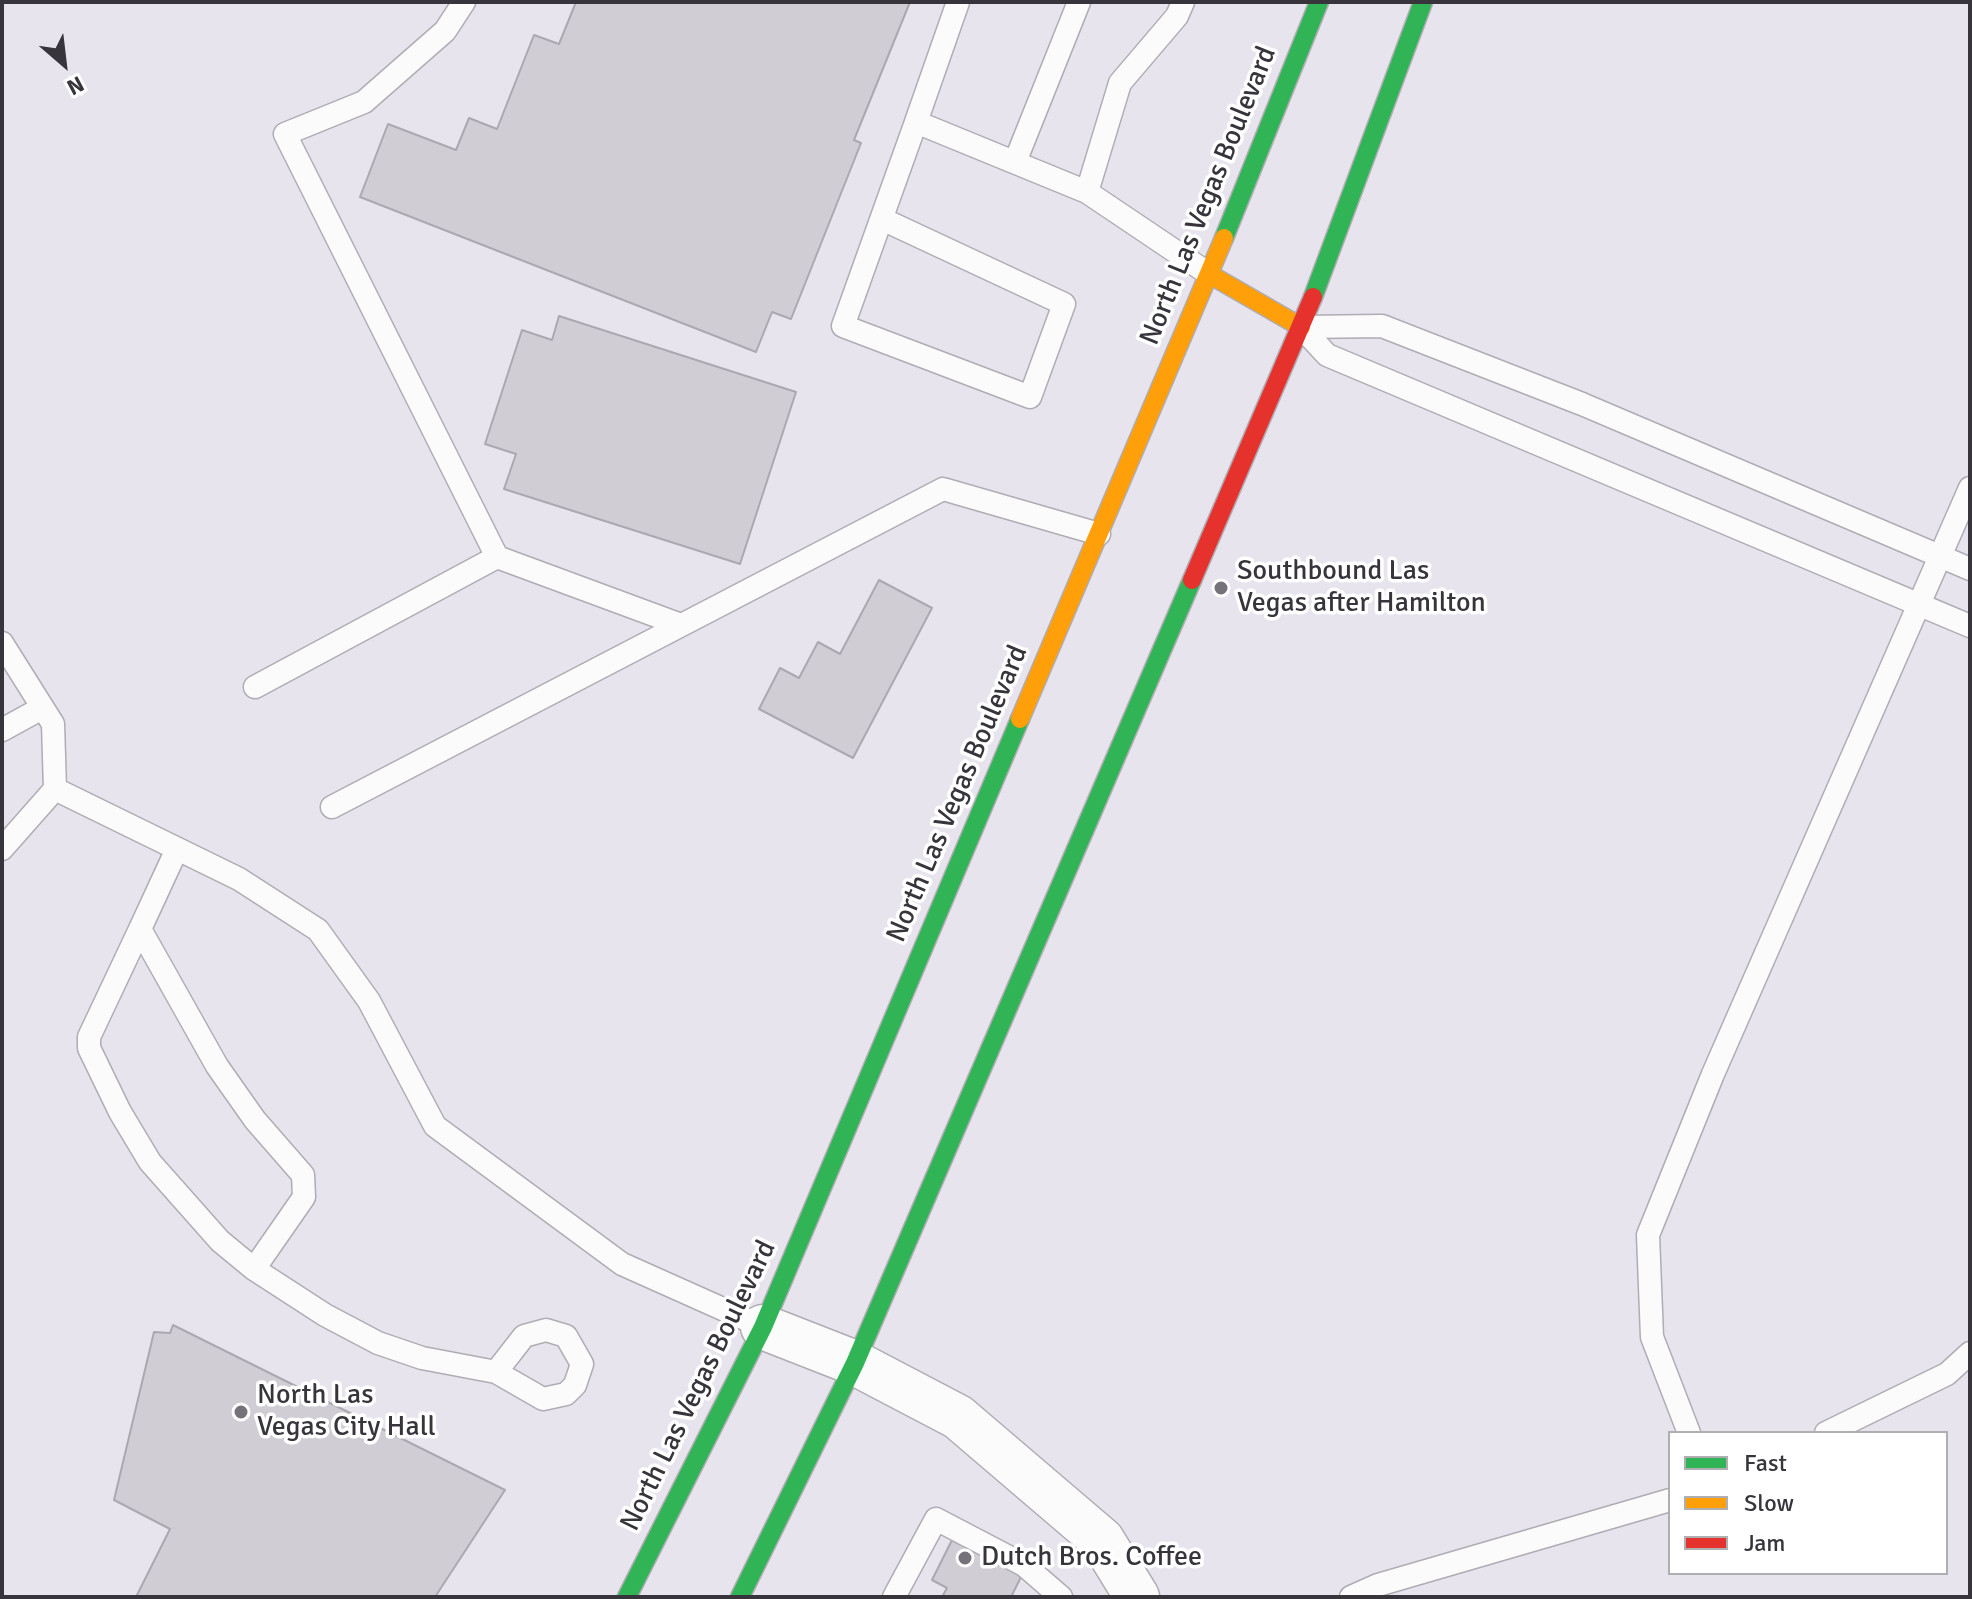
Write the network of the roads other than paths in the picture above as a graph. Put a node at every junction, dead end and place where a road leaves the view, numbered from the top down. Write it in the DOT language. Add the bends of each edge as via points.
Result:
graph roads {
  1 [pos="464,2"];
  2 [pos="958,2"];
  3 [pos="1079,2"];
  4 [pos="1183,2"];
  5 [pos="1319,2"];
  6 [pos="1423,2"];
  7 [pos="916,122"];
  8 [pos="1015,162"];
  9 [pos="1087,192"];
  10 [pos="882,219"];
  11 [pos="1209,274"];
  12 [pos="1301,327"];
  13 [pos="1970,488"];
  14 [pos="1099,534"];
  15 [pos="1940,556"];
  16 [pos="497,557"];
  17 [pos="1970,569"];
  18 [pos="1919,604"];
  19 [pos="681,625"];
  20 [pos="1970,626"];
  21 [pos="2,643"];
  22 [pos="255,687"];
  23 [pos="42,708"];
  24 [pos="2,730"];
  25 [pos="55,789"];
  26 [pos="332,807"];
  27 [pos="2,849"];
  28 [pos="177,849"];
  29 [pos="140,929"];
  30 [pos="254,1269"];
  31 [pos="763,1327"];
  32 [pos="1970,1353"];
  33 [pos="855,1363"];
  34 [pos="496,1372"];
  35 [pos="1688,1431"];
  36 [pos="1830,1431"];
  37 [pos="1668,1501"];
  38 [pos="1381,1591"];
  39 [pos="627,1597"];
  40 [pos="740,1597"];
  41 [pos="894,1597"];
  42 [pos="1061,1597"];
  43 [pos="1137,1597"];
  44 [pos="1351,1597"];
  1 -- 16 [label="lane" via="445,31 364,102 285,134"];
  2 -- 7 [label="lane"];
  3 -- 8 [label="lane"];
  4 -- 9 [label="lane" via="1120,83"];
  5 -- 11 [label="main road, North Las Vegas Boulevard"];
  6 -- 12 [label="main road"];
  7 -- 8 [label="lane"];
  7 -- 10 [label="lane"];
  8 -- 9 [label="lane"];
  9 -- 11 [label="lane"];
  10 -- 10 [label="lane" via="843,326 1030,397 1064,304"];
  11 -- 12 [label="main road"];
  11 -- 14 [label="main road, North Las Vegas Boulevard"];
  12 -- 15 [label="lane" via="1382,326 1582,404"];
  12 -- 18 [label="lane" via="1327,355"];
  12 -- 33 [label="main road"];
  13 -- 15 [label="lane"];
  14 -- 19 [label="lane" via="943,489"];
  14 -- 31 [label="main road, North Las Vegas Boulevard"];
  15 -- 17 [label="lane"];
  15 -- 18 [label="lane"];
  16 -- 19 [label="lane"];
  16 -- 22 [label="lane"];
  18 -- 20 [label="lane"];
  18 -- 35 [label="lane" via="1648,1235 1652,1337"];
  19 -- 26 [label="lane"];
  21 -- 23 [label="lane"];
  23 -- 24 [label="lane"];
  23 -- 25 [label="lane" via="53,724"];
  25 -- 27 [label="lane"];
  25 -- 28 [label="lane"];
  28 -- 29 [label="lane"];
  28 -- 31 [label="lane" via="239,879 318,930 369,1001 435,1126 622,1264"];
  29 -- 30 [label="lane" via="217,1066 303,1175 304,1197"];
  29 -- 30 [label="lane" via="92,1024 89,1048 150,1162 220,1241"];
  30 -- 34 [label="lane" via="378,1343 422,1358"];
  31 -- 33 [label="street"];
  31 -- 39 [label="main road, North Las Vegas Boulevard"];
  32 -- 36 [label="lane" via="1947,1374"];
  33 -- 40 [label="main road"];
  33 -- 43 [label="street" via="958,1417 1102,1540"];
  37 -- 38 [label="lane"];
  38 -- 44 [label="lane"];
  41 -- 42 [label="lane" via="936,1519 1024,1565"];
}
